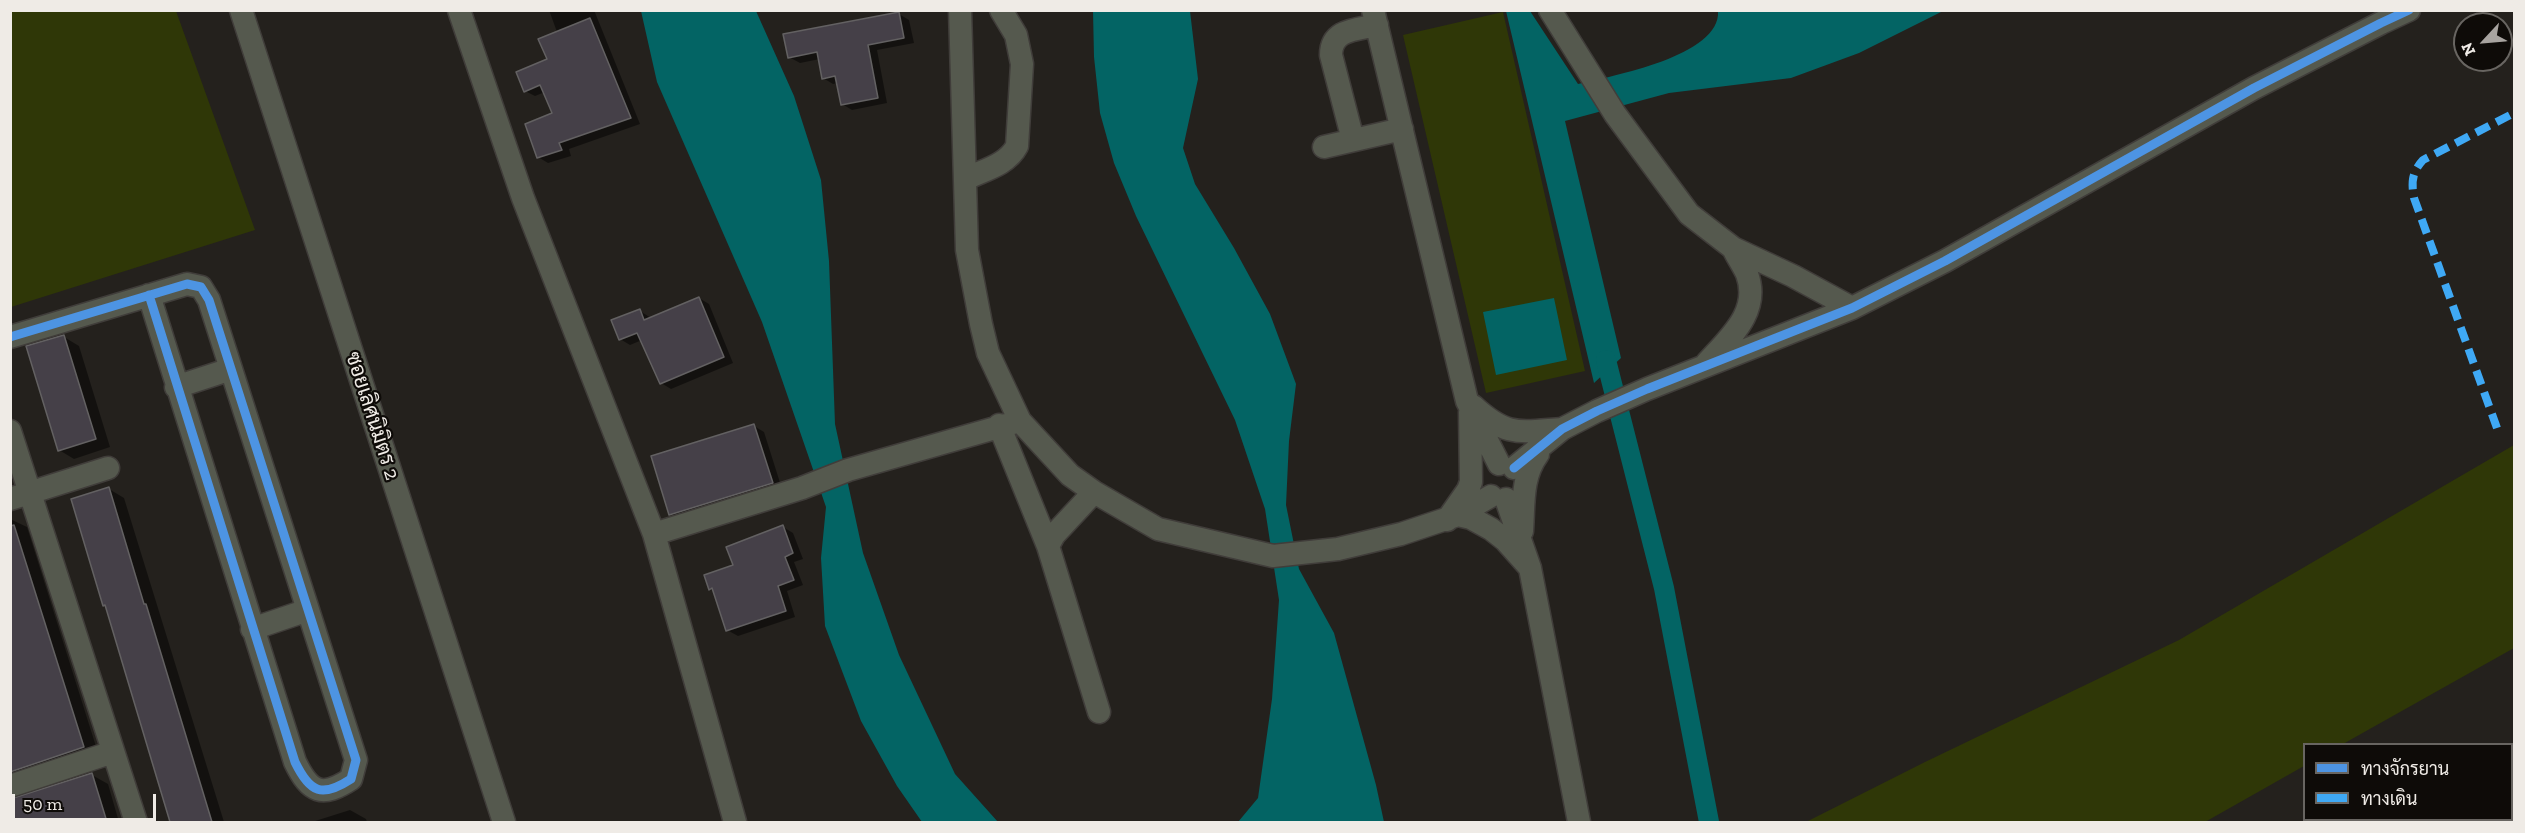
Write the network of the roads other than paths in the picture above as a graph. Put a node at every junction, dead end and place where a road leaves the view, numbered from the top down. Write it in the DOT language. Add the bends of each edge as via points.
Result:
graph roads {
  1 [pos="241,10"];
  2 [pos="459,10"];
  3 [pos="960,10"];
  4 [pos="1001,10"];
  5 [pos="1550,10"];
  6 [pos="2409,10"];
  7 [pos="2379,17"];
  8 [pos="1375,18"];
  9 [pos="1402,129"];
  10 [pos="1353,140"];
  11 [pos="1324,147"];
  12 [pos="965,178"];
  13 [pos="1733,248"];
  14 [pos="149,295"];
  15 [pos="1852,308"];
  16 [pos="10,337"];
  17 [pos="1703,367"];
  18 [pos="231,369"];
  19 [pos="176,387"];
  20 [pos="1469,403"];
  21 [pos="1010,422"];
  22 [pos="10,431"];
  23 [pos="1558,433"];
  24 [pos="1506,466"];
  25 [pos="108,468"];
  26 [pos="1094,492"];
  27 [pos="20,496"];
  28 [pos="1498,497"];
  29 [pos="1452,518"];
  30 [pos="654,534"];
  31 [pos="1522,545"];
  32 [pos="1048,546"];
  33 [pos="1530,568"];
  34 [pos="308,610"];
  35 [pos="252,628"];
  36 [pos="1099,712"];
  37 [pos="113,753"];
  38 [pos="10,786"];
  39 [pos="136,822"];
  40 [pos="504,822"];
  41 [pos="735,822"];
  42 [pos="1579,822"];
  1 -- 40 [label="street, ซอยเลิศนิมิตร 2"];
  2 -- 30 [label="street" via="519,187"];
  3 -- 12 [label="street"];
  4 -- 12 [label="street" via="1016,35 1022,64 1017,146 1005,161"];
  5 -- 13 [label="street" via="1615,114 1689,214"];
  6 -- 7 [label="street"];
  7 -- 15 [label="street" via="1946,261"];
  8 -- 9 [label="street"];
  8 -- 10 [label="street" via="1335,38 1331,44 1330,56"];
  9 -- 10 [label="street"];
  9 -- 20 [label="street"];
  10 -- 11 [label="street"];
  12 -- 21 [label="street" via="968,250 976,305"];
  13 -- 15 [label="street"];
  13 -- 17 [label="street" via="1747,275 1750,300 1742,324"];
  14 -- 16 [label="street"];
  14 -- 18 [label="street" via="187,284 201,287 209,300"];
  14 -- 19 [label="street"];
  15 -- 17 [label="street"];
  17 -- 23 [label="street" via="1647,388"];
  18 -- 19 [label="street"];
  18 -- 34 [label="street"];
  19 -- 35 [label="street"];
  20 -- 23 [label="street" via="1491,423 1507,430"];
  20 -- 24 [label="street"];
  20 -- 29 [label="street" via="1471,482"];
  21 -- 26 [label="street"];
  21 -- 30 [label="street"];
  21 -- 32 [label="street"];
  22 -- 27 [label="street"];
  23 -- 24 [label="street"];
  23 -- 31 [label="street" via="1528,469"];
  24 -- 28 [label="street" via="1490,468 1485,474 1486,490"];
  25 -- 27 [label="street"];
  26 -- 29 [label="street" via="1158,528 1263,554 1338,549"];
  26 -- 32 [label="street"];
  27 -- 37 [label="street"];
  28 -- 29 [label="street"];
  28 -- 31 [label="street"];
  29 -- 33 [label="street" via="1471,518 1491,529"];
  30 -- 41 [label="street"];
  31 -- 33 [label="street"];
  32 -- 36 [label="street"];
  33 -- 42 [label="street"];
  34 -- 35 [label="street"];
  34 -- 35 [label="street" via="356,760 351,779 336,789 319,791 304,782"];
  37 -- 38 [label="street"];
  37 -- 39 [label="street"];
}
